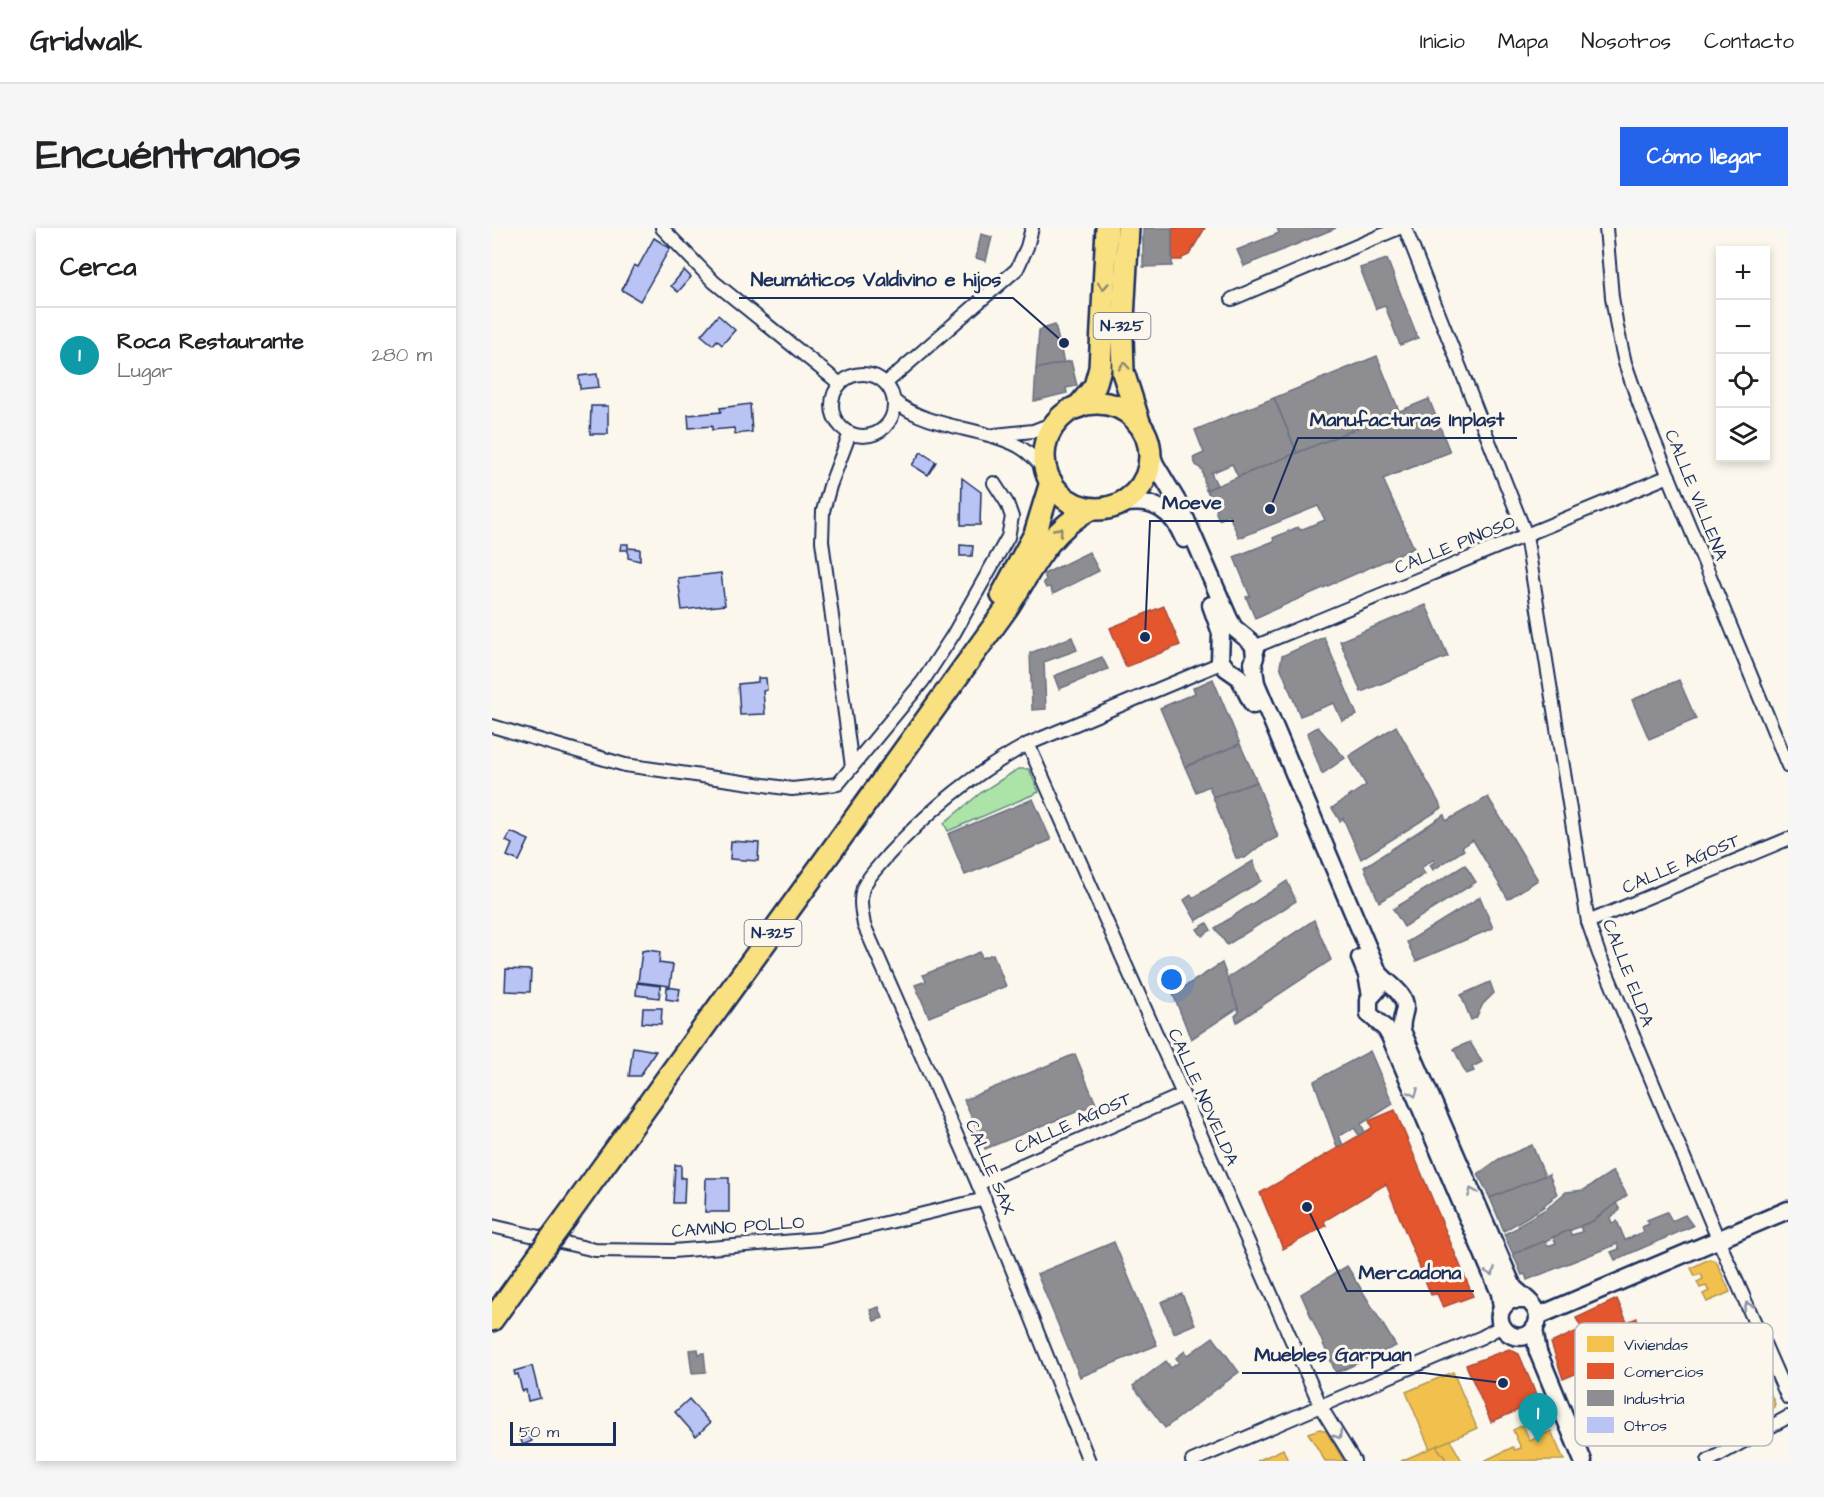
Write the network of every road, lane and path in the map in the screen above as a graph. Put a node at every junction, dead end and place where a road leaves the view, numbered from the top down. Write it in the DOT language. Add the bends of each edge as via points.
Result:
graph roads {
  1 [pos="662,228"];
  2 [pos="1032,228"];
  3 [pos="1107,228"];
  4 [pos="1128,228"];
  5 [pos="1400,228"];
  6 [pos="1405,228"];
  7 [pos="1606,228"];
  8 [pos="1232,299"];
  9 [pos="839,383"];
  10 [pos="886,383"];
  11 [pos="894,401"];
  12 [pos="1078,407"];
  13 [pos="926,419"];
  14 [pos="889,422"];
  15 [pos="1139,422"];
  16 [pos="1054,423"];
  17 [pos="850,434"];
  18 [pos="985,435"];
  19 [pos="1150,451"];
  20 [pos="1669,476"];
  21 [pos="1048,477"];
  22 [pos="994,483"];
  23 [pos="1122,504"];
  24 [pos="1090,509"];
  25 [pos="1526,535"];
  26 [pos="1221,644"];
  27 [pos="978,647"];
  28 [pos="1250,648"];
  29 [pos="1226,667"];
  30 [pos="492,726"];
  31 [pos="1028,744"];
  32 [pos="1788,766"];
  33 [pos="852,767"];
  34 [pos="1788,839"];
  35 [pos="1588,922"];
  36 [pos="1393,989"];
  37 [pos="1371,995"];
  38 [pos="1401,1017"];
  39 [pos="1379,1023"];
  40 [pos="1182,1095"];
  41 [pos="978,1184"];
  42 [pos="985,1199"];
  43 [pos="1788,1210"];
  44 [pos="492,1226"];
  45 [pos="1718,1239"];
  46 [pos="1526,1300"];
  47 [pos="1503,1308"];
  48 [pos="492,1320"];
  49 [pos="1536,1322"];
  50 [pos="1755,1323"];
  51 [pos="1508,1332"];
  52 [pos="1773,1364"];
  53 [pos="1788,1398"];
  54 [pos="1322,1409"];
  55 [pos="1788,1418"];
  56 [pos="1773,1426"];
  57 [pos="1575,1442"];
  58 [pos="1577,1446"];
  59 [pos="1736,1446"];
  60 [pos="1224,1454"];
  61 [pos="1089,1461"];
  62 [pos="1192,1461"];
  63 [pos="1208,1461"];
  64 [pos="1354,1461"];
  65 [pos="1573,1461"];
  66 [pos="1583,1461"];
  67 [pos="1708,1461"];
  1 -- 9 [label="street" via="714,282"];
  2 -- 10 [label="street" via="1017,269"];
  3 -- 12 [label="highway, N-325, one-way" via="1100,368 1095,386"];
  15 -- 4 [label="highway, N-325, one-way" via="1123,372"];
  5 -- 8 [label="street"];
  6 -- 25 [label="street, CALLE ELDA"];
  7 -- 20 [label="street, CALLE VILLENA" via="1612,297 1624,363"];
  9 -- 10 [label="street" via="857,373 868,373"];
  9 -- 17 [label="street" via="833,393 833,417"];
  10 -- 11 [label="street"];
  11 -- 13 [label="street"];
  11 -- 14 [label="street"];
  12 -- 15 [label="highway, N-325" via="1105,404"];
  12 -- 16 [label="highway, N-325"];
  13 -- 14 [label="street"];
  13 -- 18 [label="street"];
  14 -- 17 [label="street" via="872,435"];
  15 -- 19 [label="highway, N-325"];
  16 -- 18 [label="street" via="1033,431"];
  16 -- 21 [label="highway, N-325" via="1044,453"];
  17 -- 33 [label="street" via="823,511 822,541"];
  18 -- 21 [label="street" via="1017,446 1032,456"];
  19 -- 23 [label="highway" via="1144,482"];
  19 -- 28 [label="main road" via="1180,506 1229,619"];
  20 -- 25 [label="street, CALLE PINOSO"];
  20 -- 32 [label="street, CALLE VILLENA"];
  21 -- 24 [label="highway" via="1067,500"];
  21 -- 27 [label="highway, N-325" via="1035,534"];
  22 -- 33 [label="street" via="1012,517 1008,537 923,681"];
  23 -- 24 [label="highway, N-325"];
  23 -- 26 [label="main road" via="1150,503 1174,520 1219,624"];
  27 -- 24 [label="highway, N-325, one-way" via="1044,547 1061,527"];
  25 -- 28 [label="street, CALLE PINOSO"];
  25 -- 35 [label="street, CALLE ELDA"];
  26 -- 28 [label="main road" via="1230,636"];
  26 -- 29 [label="main road" via="1219,655"];
  27 -- 48 [label="highway, N-325, bridge"];
  28 -- 29 [label="main road" via="1243,671"];
  28 -- 36 [label="main road" via="1256,683 1378,972"];
  29 -- 31 [label="street"];
  29 -- 37 [label="main road" via="1245,686 1367,975"];
  30 -- 33 [label="street" via="625,765 792,789 838,784"];
  31 -- 40 [label="street, CALLE NOVELDA"];
  31 -- 41 [label="street, CALLE SAX" via="929,812 875,871 863,888 860,905 864,925"];
  34 -- 35 [label="street, CALLE AGOST"];
  35 -- 45 [label="street, CALLE ELDA"];
  36 -- 37 [label="main road" via="1380,988"];
  36 -- 38 [label="main road" via="1404,999"];
  37 -- 39 [label="main road" via="1370,1014"];
  38 -- 39 [label="main road" via="1391,1024"];
  46 -- 38 [label="main road, one-way" via="1513,1287 1402,1031"];
  39 -- 47 [label="main road, one-way" via="1390,1036"];
  40 -- 41 [label="street, CALLE AGOST"];
  40 -- 54 [label="street, CALLE NOVELDA"];
  41 -- 42 [label="street, CALLE SAX"];
  42 -- 44 [label="street, CAMINO POLLO" via="819,1239 673,1251 595,1250"];
  42 -- 61 [label="street, CALLE SAX"];
  43 -- 45 [label="main road"];
  45 -- 49 [label="main road"];
  50 -- 45 [label="street, CALLE ELDA, one-way"];
  46 -- 47 [label="main road" via="1511,1300"];
  46 -- 49 [label="main road" via="1533,1305"];
  47 -- 51 [label="main road" via="1500,1318"];
  49 -- 51 [label="main road" via="1525,1336"];
  49 -- 57 [label="main road" via="1538,1352"];
  51 -- 54 [label="street" via="1482,1337"];
  51 -- 65 [label="main road" via="1530,1355"];
  53 -- 52 [label="street, CALLE ELDA, one-way"];
  54 -- 60 [label="street"];
  54 -- 64 [label="street, CALLE NOVELDA, one-way"];
  55 -- 56 [label="street"];
  58 -- 66 [label="main road"];
  59 -- 67 [label="street"];
  60 -- 62 [label="street"];
  60 -- 63 [label="street"];
}
